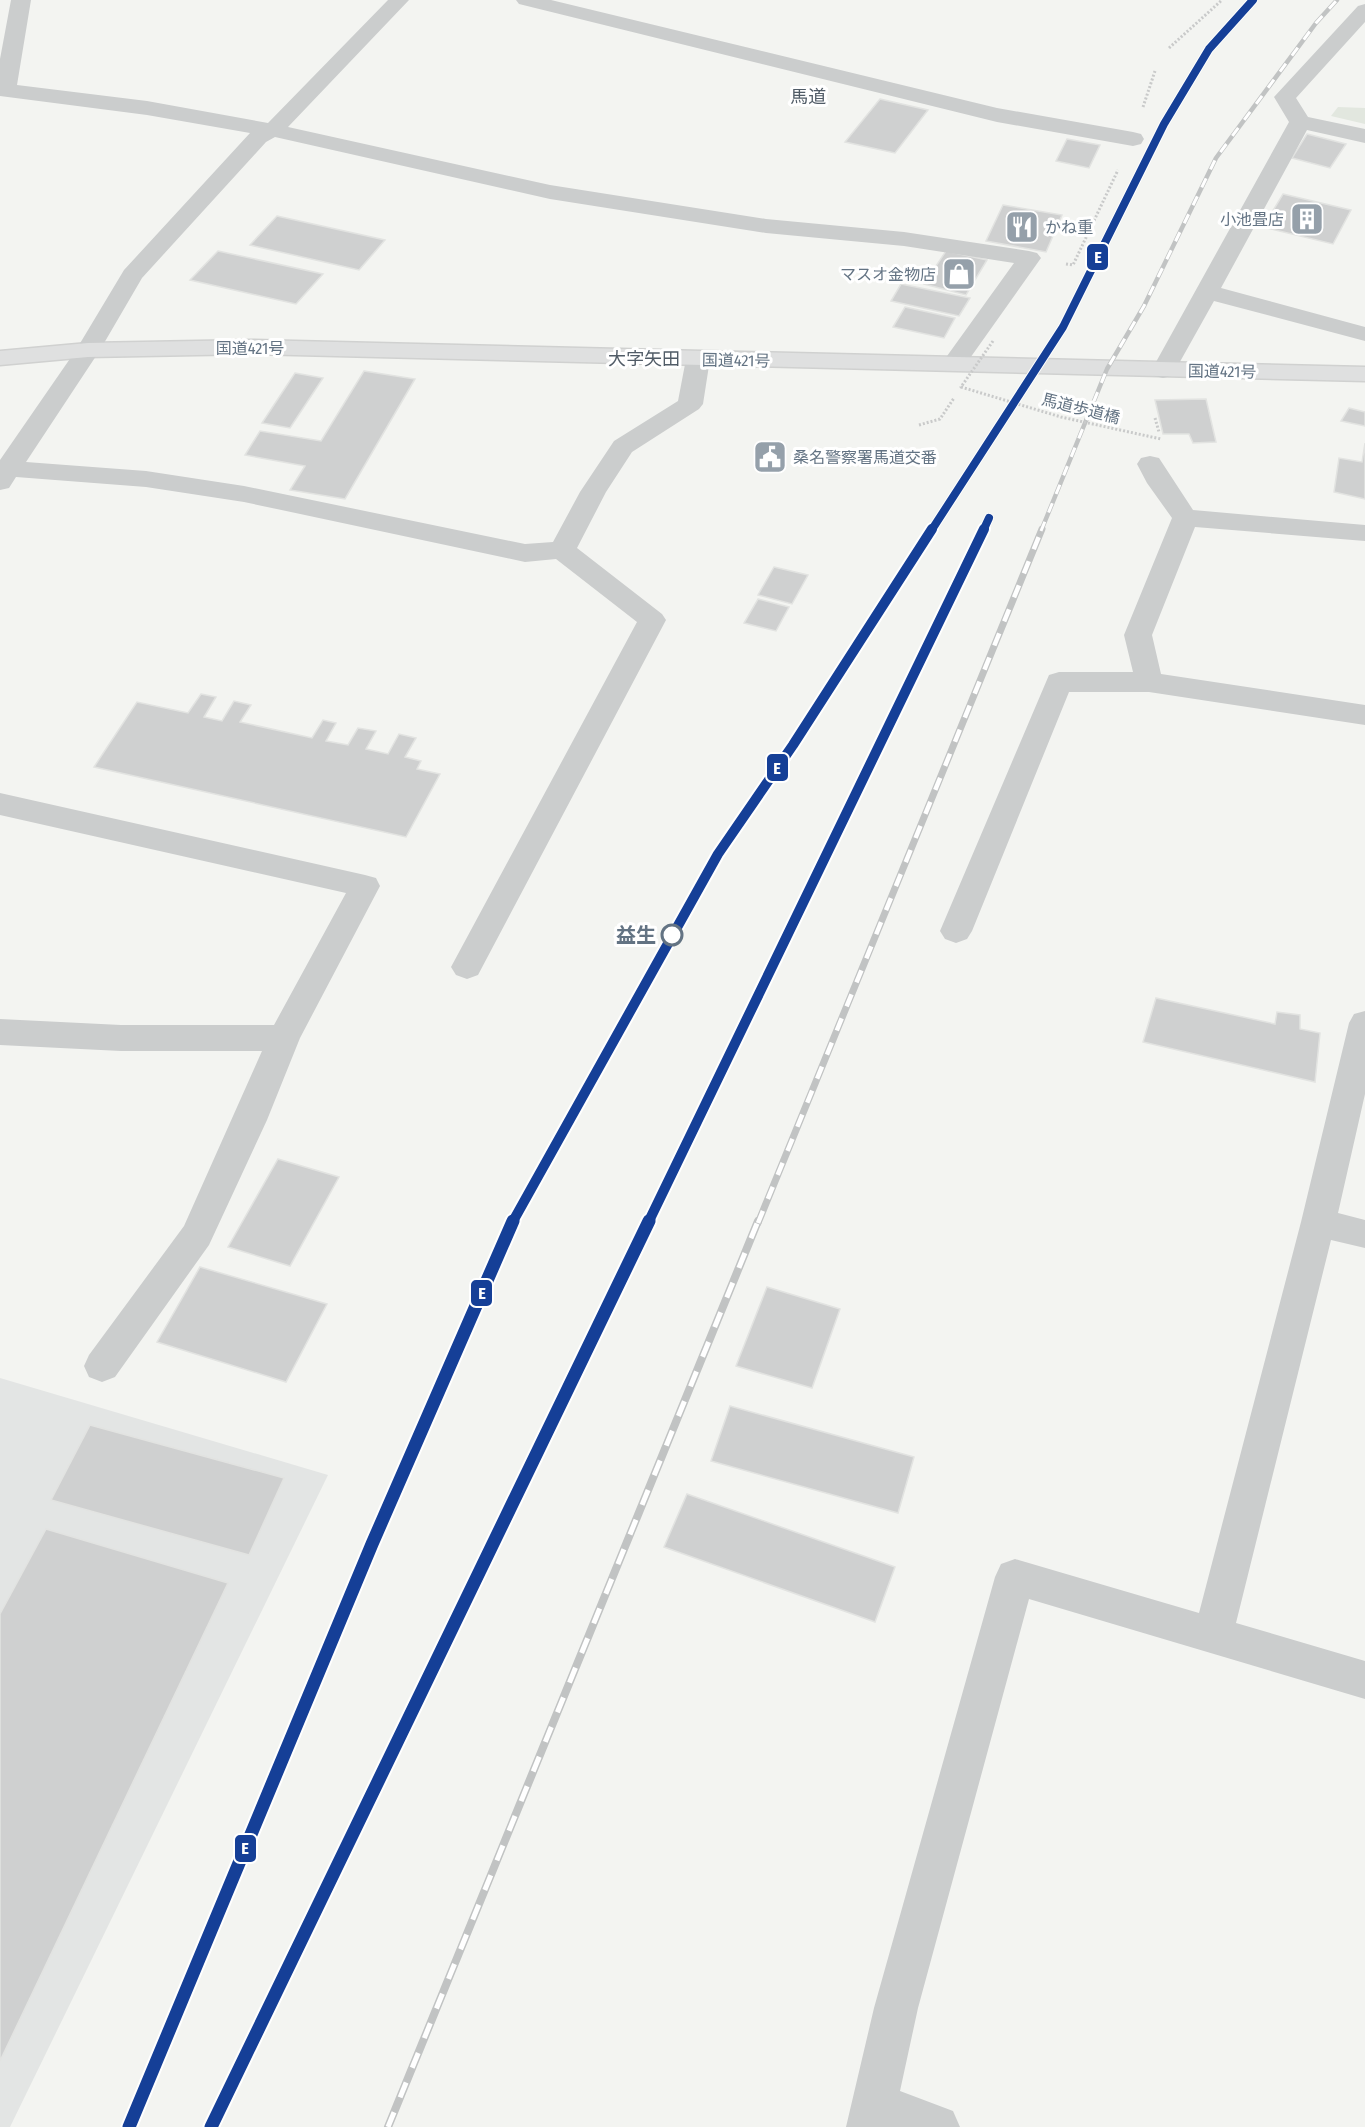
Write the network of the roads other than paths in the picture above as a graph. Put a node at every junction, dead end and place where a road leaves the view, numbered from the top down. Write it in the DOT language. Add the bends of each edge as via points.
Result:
graph roads {
  1 [pos="21,0"];
  2 [pos="399,0"];
  3 [pos="526,0"];
  4 [pos="1365,10"];
  5 [pos="2,90"];
  6 [pos="1300,122"];
  7 [pos="273,130"];
  8 [pos="1365,136"];
  9 [pos="1133,139"];
  10 [pos="1208,292"];
  11 [pos="1365,334"];
  12 [pos="88,350"];
  13 [pos="0,358"];
  14 [pos="698,359"];
  15 [pos="954,363"];
  16 [pos="1164,370"];
  17 [pos="1365,374"];
  18 [pos="1150,464"];
  19 [pos="4,473"];
  20 [pos="1185,518"];
  21 [pos="1365,533"];
  22 [pos="562,550"];
  23 [pos="1149,682"];
  24 [pos="1365,715"];
  25 [pos="0,804"];
  26 [pos="956,931"];
  27 [pos="467,967"];
  28 [pos="1365,1023"];
  29 [pos="0,1032"];
  30 [pos="284,1038"];
  31 [pos="1318,1222"];
  32 [pos="1365,1234"];
  33 [pos="102,1366"];
  34 [pos="1213,1635"];
  35 [pos="1365,1680"];
  36 [pos="871,2116"];
  37 [pos="937,2127"];
  1 -- 5 [label="street"];
  2 -- 7 [label="street"];
  3 -- 9 [label="street" via="997,115"];
  4 -- 6 [label="street" via="1285,97"];
  5 -- 7 [label="street" via="147,108"];
  6 -- 8 [label="street"];
  6 -- 10 [label="street"];
  7 -- 12 [label="street" via="258,137 132,275"];
  7 -- 15 [label="street" via="550,192 766,226 904,239 1029,258"];
  10 -- 11 [label="street"];
  10 -- 16 [label="street"];
  12 -- 13 [label="highway, 国道421号"];
  12 -- 14 [label="highway, 国道421号" via="264,347"];
  12 -- 19 [label="street"];
  14 -- 15 [label="highway, 国道421号"];
  14 -- 22 [label="street" via="690,404 623,447"];
  15 -- 16 [label="highway, 国道421号"];
  16 -- 17 [label="highway, 国道421号"];
  18 -- 20 [label="street"];
  19 -- 22 [label="street" via="146,479 355,516 525,553"];
  20 -- 21 [label="street"];
  20 -- 23 [label="street" via="1137,635"];
  22 -- 27 [label="street" via="652,620"];
  23 -- 24 [label="street"];
  23 -- 26 [label="street" via="1059,682"];
  25 -- 30 [label="street" via="366,886"];
  28 -- 31 [label="street"];
  29 -- 30 [label="street" via="121,1038"];
  30 -- 33 [label="street" via="197,1234"];
  31 -- 32 [label="street"];
  31 -- 34 [label="street"];
  34 -- 35 [label="street"];
  34 -- 36 [label="street" via="1016,1577 896,2008"];
  36 -- 37 [label="street"];
}
